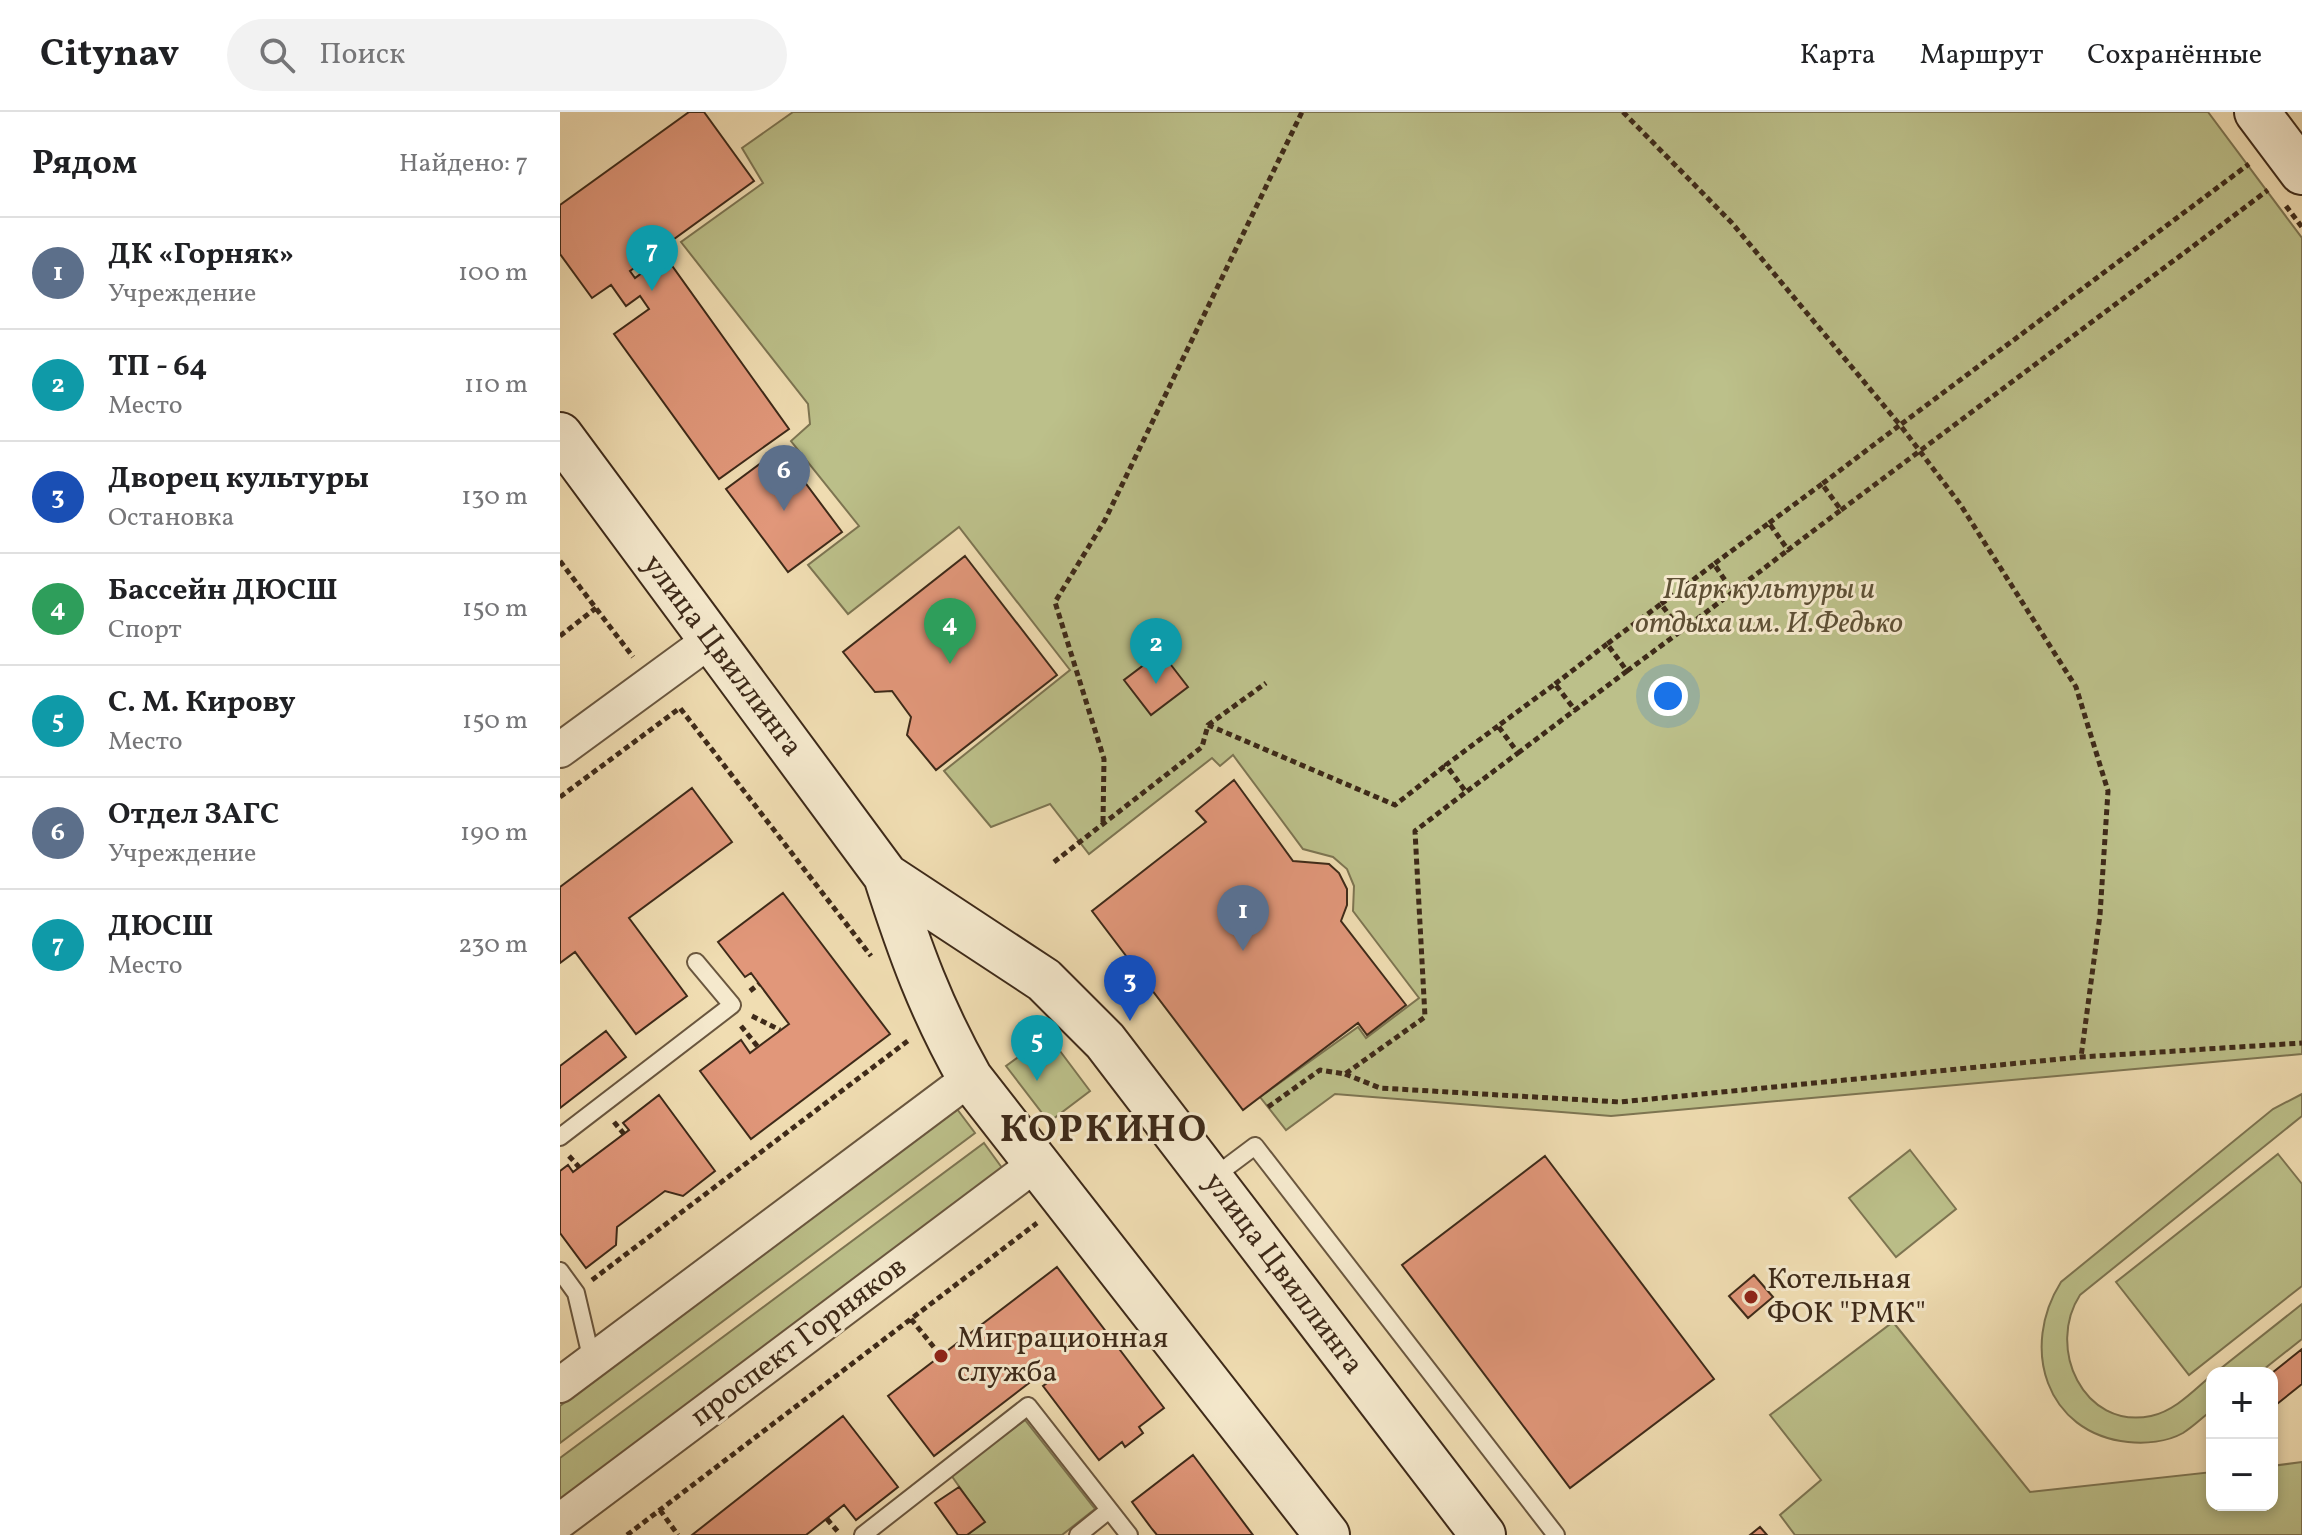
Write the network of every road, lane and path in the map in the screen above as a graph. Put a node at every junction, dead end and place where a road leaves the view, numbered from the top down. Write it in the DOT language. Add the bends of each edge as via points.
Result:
graph roads {
  1 [pos="1302,112"];
  2 [pos="1623,112"];
  3 [pos="2257,112"];
  4 [pos="2253,161"];
  5 [pos="2287,179"];
  6 [pos="1900,425"];
  7 [pos="560,435"];
  8 [pos="1919,451"];
  9 [pos="1822,484"];
  10 [pos="1841,510"];
  11 [pos="1769,523"];
  12 [pos="1788,550"];
  13 [pos="560,561"];
  14 [pos="1714,564"];
  15 [pos="1733,592"];
  16 [pos="1661,604"];
  17 [pos="596,608"];
  18 [pos="1681,631"];
  19 [pos="560,636"];
  20 [pos="709,641"];
  21 [pos="1607,644"];
  22 [pos="1627,671"];
  23 [pos="652,683"];
  24 [pos="1266,683"];
  25 [pos="1555,684"];
  26 [pos="680,708"];
  27 [pos="1575,710"];
  28 [pos="1208,725"];
  29 [pos="1498,726"];
  30 [pos="560,750"];
  31 [pos="1518,753"];
  32 [pos="1446,765"];
  33 [pos="1466,792"];
  34 [pos="560,797"];
  35 [pos="1103,822"];
  36 [pos="1054,862"];
  37 [pos="886,876"];
  38 [pos="875,961"];
  39 [pos="696,962"];
  40 [pos="732,1005"];
  41 [pos="780,1030"];
  42 [pos="916,1034"];
  43 [pos="2302,1043"];
  44 [pos="2081,1057"];
  45 [pos="1345,1074"];
  46 [pos="970,1078"];
  47 [pos="1268,1107"];
  48 [pos="560,1137"];
  49 [pos="1037,1163"];
  50 [pos="1211,1180"];
  51 [pos="1044,1218"];
  52 [pos="560,1271"];
  53 [pos="576,1293"];
  54 [pos="911,1319"];
  55 [pos="941,1356"];
  56 [pos="592,1361"];
  57 [pos="560,1385"];
  58 [pos="660,1510"];
  59 [pos="1109,1510"];
  60 [pos="827,1519"];
  61 [pos="560,1521"];
  62 [pos="1478,1533"];
  63 [pos="627,1535"];
  64 [pos="678,1535"];
  65 [pos="840,1535"];
  66 [pos="863,1535"];
  67 [pos="1078,1535"];
  68 [pos="1129,1535"];
  69 [pos="1327,1535"];
  70 [pos="1556,1535"];
  1 -- 35 [label="path" via="1105,520 1055,602 1104,759"];
  2 -- 6 [label="path" via="1732,223"];
  3 -- 5 [label="street"];
  4 -- 6 [label="path"];
  5 -- 8 [label="path"];
  6 -- 8 [label="path"];
  6 -- 9 [label="path"];
  7 -- 20 [label="street, улица Цвиллинга"];
  8 -- 10 [label="path"];
  8 -- 44 [label="path" via="1960,504 2076,687 2108,791 2100,915"];
  9 -- 10 [label="path"];
  9 -- 11 [label="path"];
  10 -- 12 [label="path"];
  11 -- 12 [label="path"];
  11 -- 14 [label="path"];
  12 -- 15 [label="path"];
  13 -- 17 [label="path"];
  14 -- 15 [label="path"];
  14 -- 16 [label="path"];
  15 -- 18 [label="path"];
  16 -- 18 [label="path"];
  16 -- 21 [label="path"];
  17 -- 19 [label="path"];
  17 -- 23 [label="path"];
  18 -- 22 [label="path"];
  20 -- 23 [label="street"];
  20 -- 37 [label="street, улица Цвиллинга"];
  21 -- 22 [label="path"];
  21 -- 25 [label="path"];
  22 -- 27 [label="path"];
  23 -- 26 [label="path"];
  23 -- 30 [label="street"];
  24 -- 28 [label="path"];
  25 -- 27 [label="path"];
  25 -- 29 [label="path"];
  26 -- 34 [label="path"];
  26 -- 38 [label="path"];
  27 -- 31 [label="path"];
  28 -- 32 [label="path" via="1395,805"];
  28 -- 35 [label="path" via="1202,747"];
  29 -- 31 [label="path"];
  29 -- 32 [label="path"];
  31 -- 33 [label="path"];
  32 -- 33 [label="path"];
  33 -- 45 [label="path" via="1415,831 1425,1017"];
  35 -- 36 [label="path"];
  37 -- 46 [label="street, улица Цвиллинга" via="916,971"];
  37 -- 50 [label="street, улица Цвиллинга" via="1044,980 1105,1041"];
  39 -- 40 [label="lane"];
  40 -- 41 [label="path"];
  40 -- 48 [label="lane"];
  42 -- 53 [label="path"];
  43 -- 44 [label="path"];
  44 -- 45 [label="path" via="1620,1102 1380,1088"];
  45 -- 47 [label="path" via="1320,1070"];
  46 -- 49 [label="street, улица Цвиллинга"];
  46 -- 56 [label="street"];
  49 -- 61 [label="street, проспект Горняков"];
  49 -- 69 [label="street, улица Цвиллинга"];
  50 -- 62 [label="street, улица Цвиллинга"];
  50 -- 70 [label="lane" via="1255,1146"];
  51 -- 54 [label="path"];
  52 -- 53 [label="lane"];
  53 -- 56 [label="lane"];
  54 -- 55 [label="path"];
  54 -- 58 [label="path"];
  56 -- 57 [label="street"];
  58 -- 63 [label="path"];
  58 -- 64 [label="path"];
  59 -- 66 [label="lane" via="1028,1406"];
  59 -- 67 [label="lane"];
  59 -- 68 [label="lane"];
  60 -- 65 [label="path"];
}
